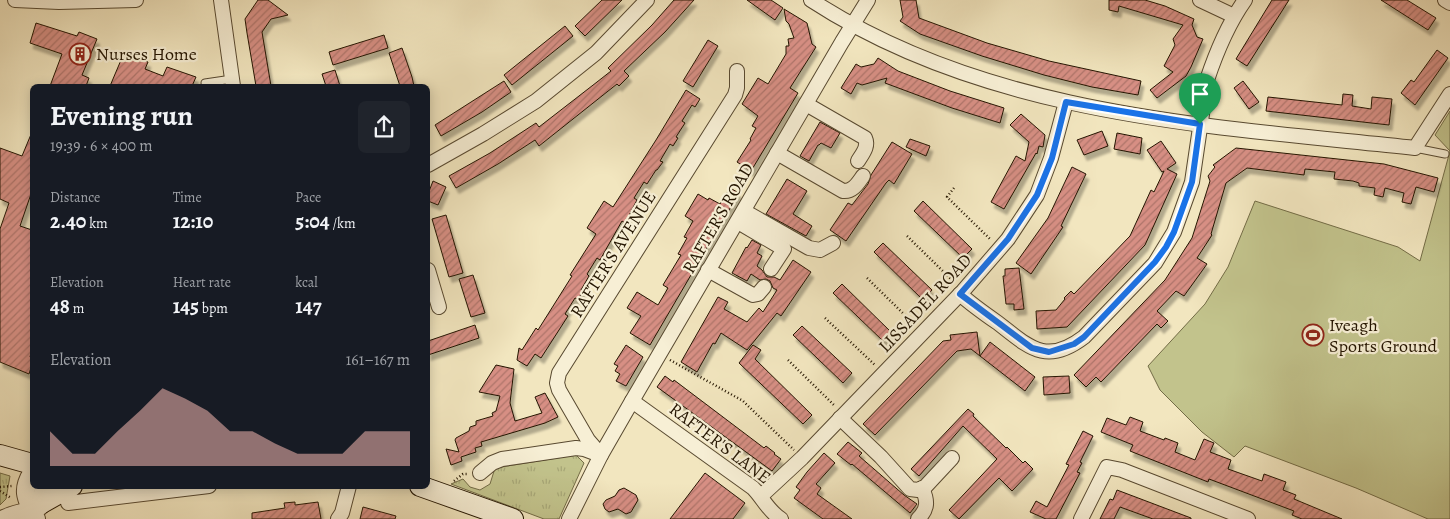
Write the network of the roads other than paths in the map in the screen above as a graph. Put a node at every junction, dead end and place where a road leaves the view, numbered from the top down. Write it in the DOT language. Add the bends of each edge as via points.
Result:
graph roads {
  1 [pos="15,0"];
  2 [pos="136,0"];
  3 [pos="220,0"];
  4 [pos="647,0"];
  5 [pos="811,0"];
  6 [pos="868,0"];
  7 [pos="1200,0"];
  8 [pos="1245,0"];
  9 [pos="1445,0"];
  10 [pos="99,1"];
  11 [pos="1450,3"];
  12 [pos="1234,16"];
  13 [pos="852,25"];
  14 [pos="738,71"];
  15 [pos="205,83"];
  16 [pos="232,83"];
  17 [pos="1450,94"];
  18 [pos="1066,102"];
  19 [pos="806,104"];
  20 [pos="1200,124"];
  21 [pos="1415,148"];
  22 [pos="777,153"];
  23 [pos="1445,154"];
  24 [pos="858,162"];
  25 [pos="430,164"];
  26 [pos="863,176"];
  27 [pos="741,216"];
  28 [pos="833,243"];
  29 [pos="771,269"];
  30 [pos="708,270"];
  31 [pos="430,277"];
  32 [pos="764,287"];
  33 [pos="962,293"];
  34 [pos="439,307"];
  35 [pos="632,400"];
  36 [pos="842,416"];
  37 [pos="0,455"];
  38 [pos="601,455"];
  39 [pos="952,458"];
  40 [pos="30,463"];
  41 [pos="480,473"];
  42 [pos="30,476"];
  43 [pos="922,488"];
  44 [pos="163,489"];
  45 [pos="348,489"];
  46 [pos="428,489"];
  47 [pos="70,495"];
  48 [pos="761,496"];
  49 [pos="39,505"];
  50 [pos="4,519"];
  51 [pos="338,519"];
  52 [pos="513,519"];
  53 [pos="569,519"];
  54 [pos="781,519"];
  55 [pos="918,519"];
  56 [pos="1081,519"];
  57 [pos="1248,519"];
  1 -- 10 [label="street"];
  2 -- 10 [label="street"];
  3 -- 16 [label="street"];
  4 -- 25 [label="street" via="596,53 536,101"];
  5 -- 13 [label="street"];
  6 -- 13 [label="street, RAFTER'S ROAD"];
  7 -- 12 [label="street"];
  8 -- 12 [label="street"];
  9 -- 11 [label="street"];
  12 -- 20 [label="street" via="1207,80"];
  13 -- 18 [label="street" via="956,70"];
  13 -- 19 [label="street, RAFTER'S ROAD"];
  14 -- 38 [label="street, RAFTER'S AVENUE" via="735,95 560,373 559,390 588,440"];
  15 -- 16 [label="lane"];
  17 -- 21 [label="street"];
  18 -- 20 [label="street"];
  18 -- 33 [label="street, LISSADEL ROAD" via="1052,158 1037,195 1000,248"];
  19 -- 22 [label="street, RAFTER'S ROAD"];
  19 -- 24 [label="street" via="865,138 866,147"];
  20 -- 21 [label="street"];
  20 -- 33 [label="street" via="1192,182 1166,247 1084,337 1049,352 1032,348"];
  21 -- 23 [label="lane"];
  22 -- 26 [label="street" via="843,191 853,189"];
  22 -- 27 [label="street, RAFTER'S ROAD"];
  27 -- 28 [label="street" via="809,248 820,250"];
  27 -- 29 [label="street" via="784,248"];
  27 -- 30 [label="street, RAFTER'S ROAD"];
  30 -- 32 [label="street" via="753,295"];
  30 -- 35 [label="street, RAFTER'S ROAD"];
  31 -- 34 [label="street"];
  33 -- 36 [label="street, LISSADEL ROAD"];
  35 -- 38 [label="street, RAFTER'S ROAD"];
  35 -- 48 [label="street, RAFTER'S LANE"];
  36 -- 43 [label="street" via="910,488"];
  36 -- 48 [label="street, LISSADEL ROAD"];
  37 -- 40 [label="main road"];
  38 -- 41 [label="street" via="584,449 565,449 502,459 492,462"];
  38 -- 53 [label="street, RAFTER'S ROAD"];
  39 -- 43 [label="street"];
  42 -- 49 [label="street" via="25,498"];
  43 -- 55 [label="street" via="927,503"];
  44 -- 47 [label="street"];
  45 -- 51 [label="street"];
  46 -- 52 [label="main road"];
  47 -- 49 [label="main road"];
  48 -- 54 [label="street, RAFTER'S LANE" via="770,512"];
  49 -- 50 [label="street"];
  56 -- 57 [label="street" via="1107,467"];
}
